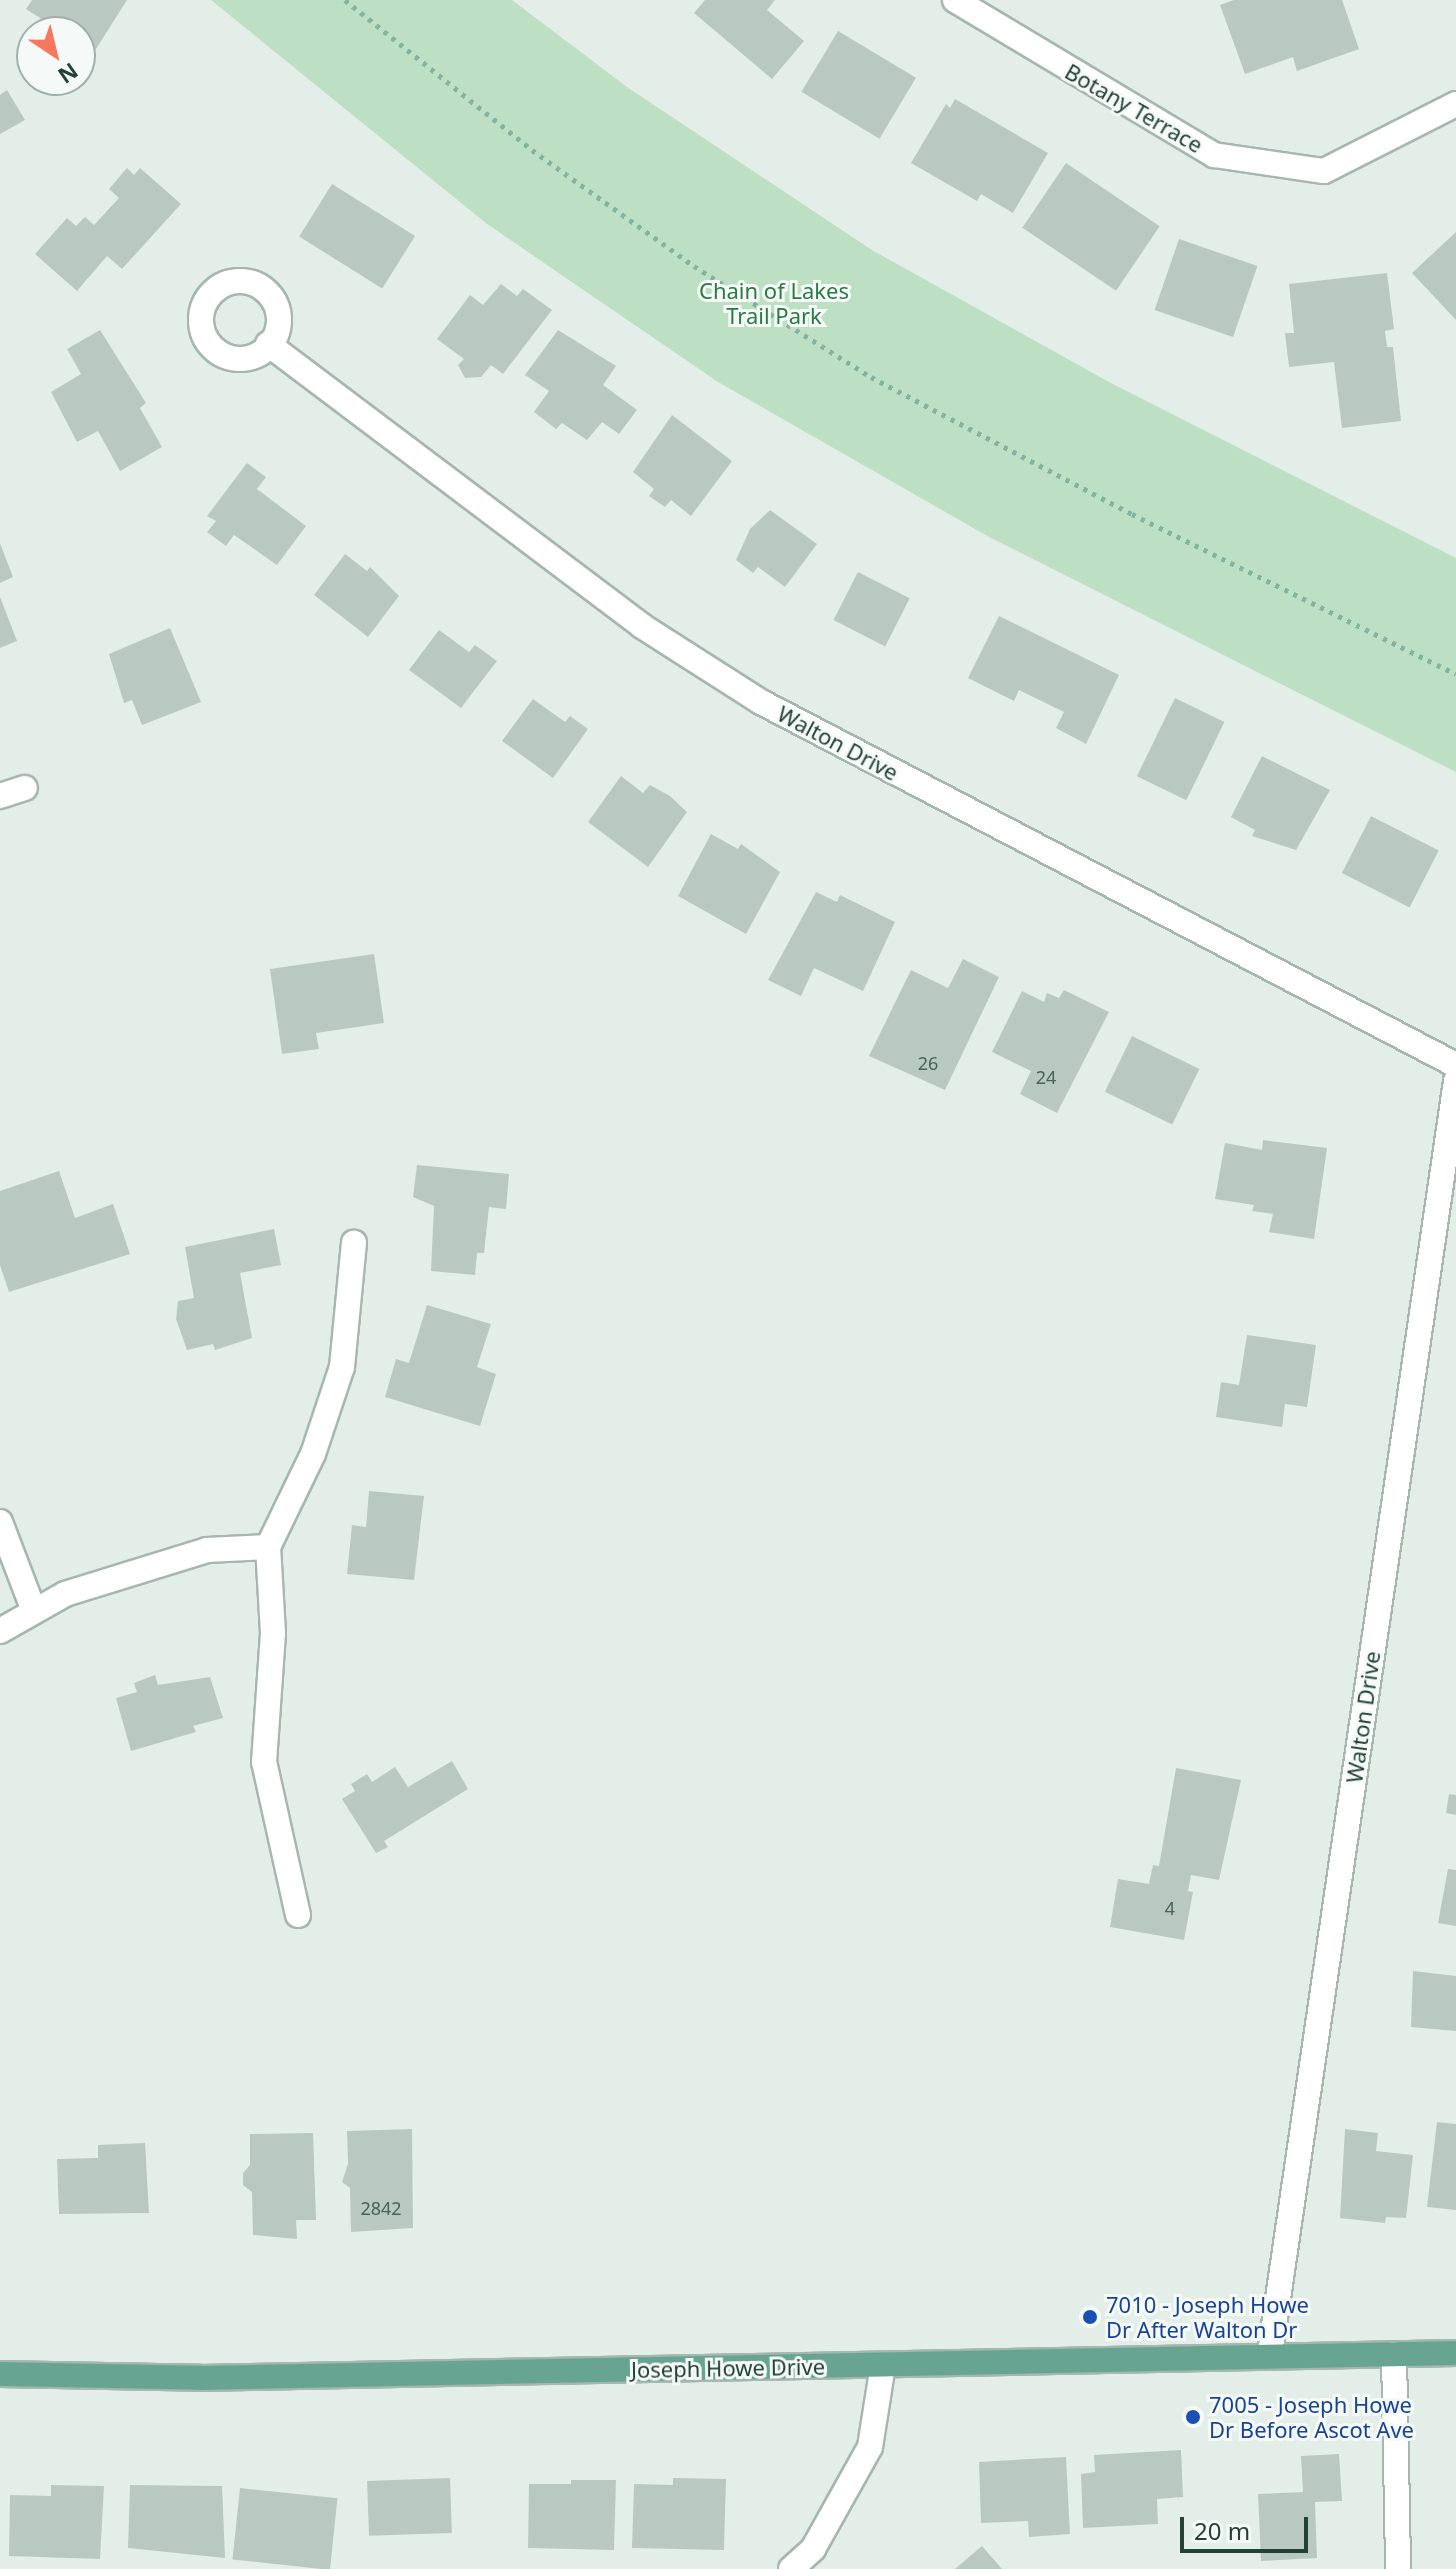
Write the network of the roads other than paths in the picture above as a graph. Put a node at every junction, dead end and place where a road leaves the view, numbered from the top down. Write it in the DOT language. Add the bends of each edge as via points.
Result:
graph roads {
  1 [pos="955,0"];
  2 [pos="1456,104"];
  3 [pos="268,344"];
  4 [pos="25,788"];
  5 [pos="0,796"];
  6 [pos="1456,1065"];
  7 [pos="1456,1081"];
  8 [pos="354,1243"];
  9 [pos="0,1522"];
  10 [pos="268,1547"];
  11 [pos="34,1611"];
  12 [pos="0,1631"];
  13 [pos="298,1915"];
  14 [pos="1270,2353"];
  15 [pos="1456,2353"];
  16 [pos="1394,2354"];
  17 [pos="883,2365"];
  18 [pos="0,2374"];
  19 [pos="791,2569"];
  20 [pos="1398,2569"];
  1 -- 2 [label="street, Botany Terrace" via="1214,155 1324,171"];
  3 -- 6 [label="street, Walton Drive" via="642,626 761,702"];
  4 -- 5 [label="street"];
  7 -- 14 [label="street, Walton Drive"];
  8 -- 10 [label="street" via="342,1367 313,1454"];
  9 -- 11 [label="street"];
  10 -- 11 [label="street" via="207,1550 65,1594"];
  10 -- 13 [label="street" via="273,1633 264,1762"];
  11 -- 12 [label="street"];
  14 -- 16 [label="main road, Joseph Howe Drive"];
  14 -- 17 [label="main road, Joseph Howe Drive"];
  15 -- 16 [label="main road, Joseph Howe Drive"];
  16 -- 20 [label="street"];
  17 -- 18 [label="main road, Joseph Howe Drive" via="200,2378"];
  17 -- 19 [label="street" via="870,2447 813,2549"];
}
